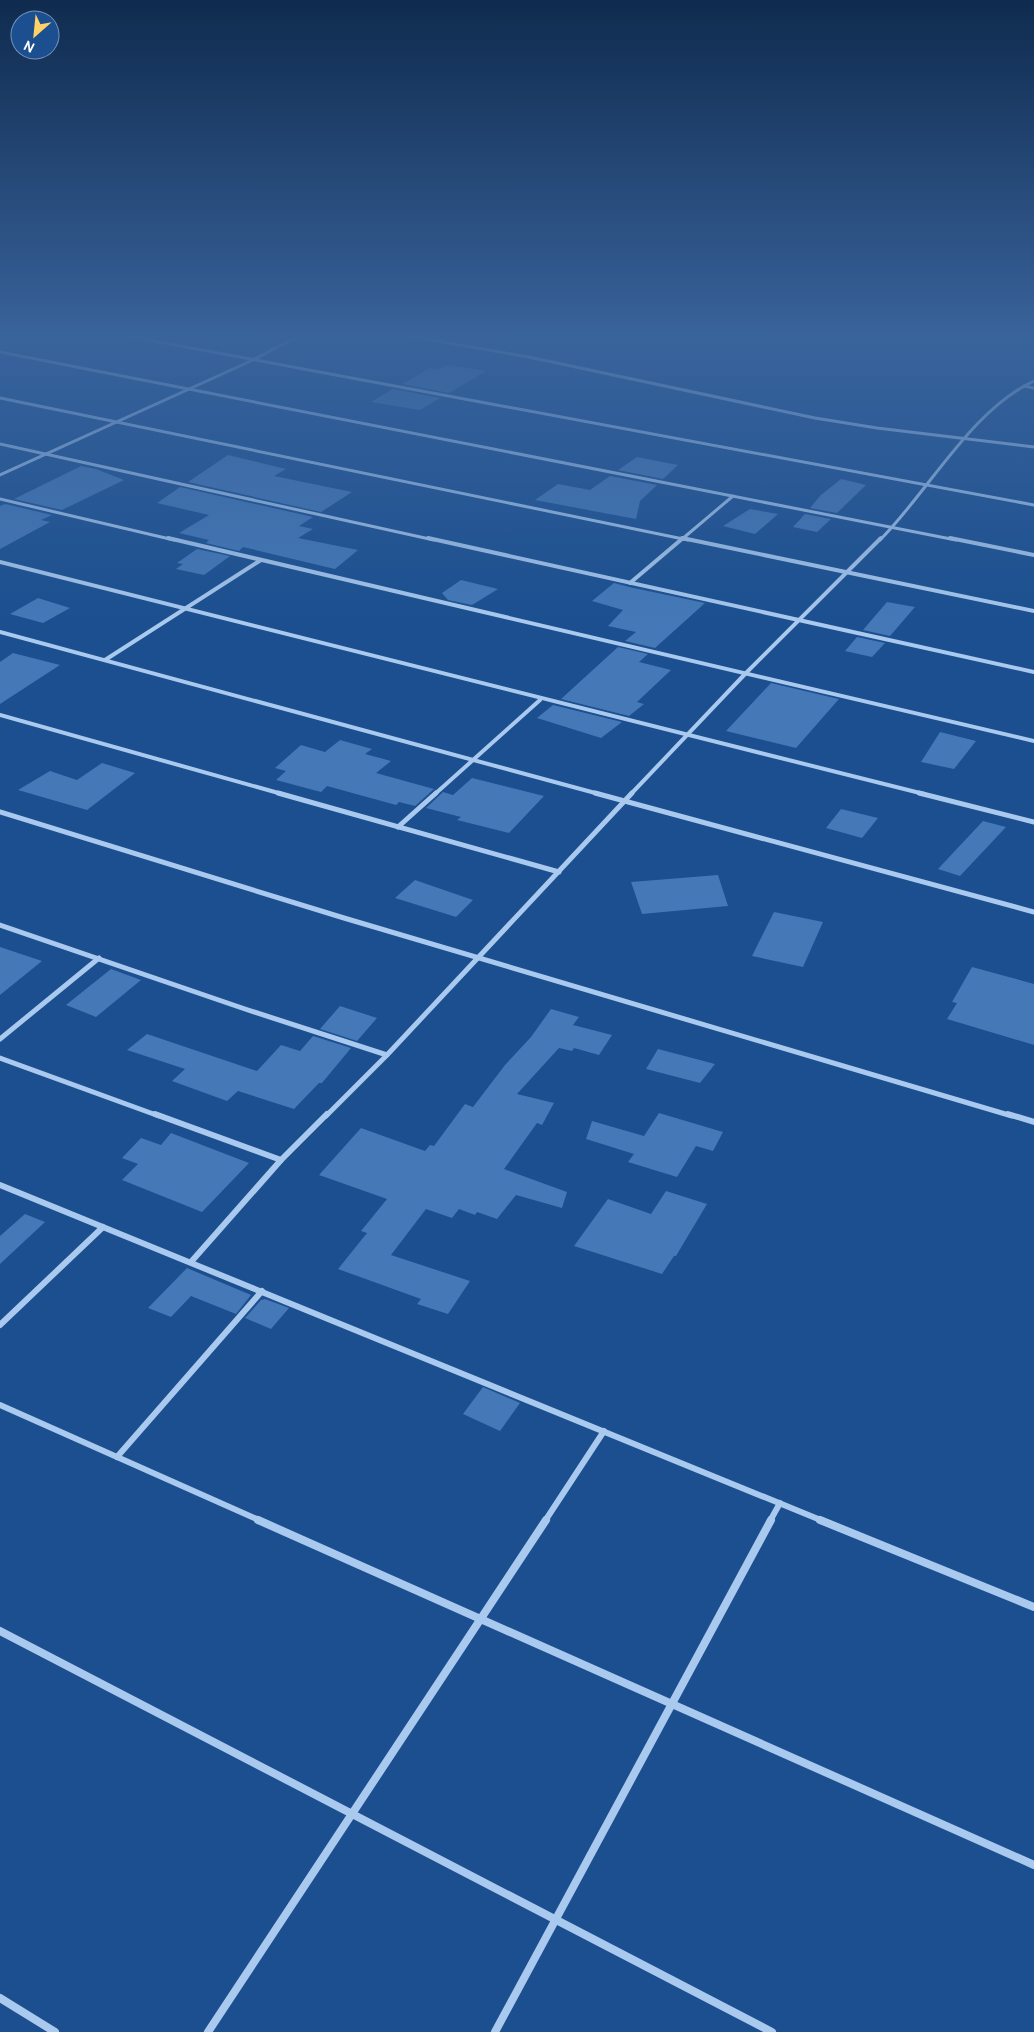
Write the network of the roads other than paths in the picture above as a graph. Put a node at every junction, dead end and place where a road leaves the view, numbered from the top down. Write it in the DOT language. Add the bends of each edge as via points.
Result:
graph roads {
  1 [pos="92,432"];
  2 [pos="161,432"];
  3 [pos="406,432"];
  4 [pos="638,432"];
  5 [pos="911,432"];
  6 [pos="972,432"];
  7 [pos="966,438"];
  8 [pos="0,444"];
  9 [pos="1034,447"];
  10 [pos="45,454"];
  11 [pos="0,475"];
  12 [pos="928,486"];
  13 [pos="733,496"];
  14 [pos="0,499"];
  15 [pos="1034,506"];
  16 [pos="893,527"];
  17 [pos="682,539"];
  18 [pos="1034,555"];
  19 [pos="261,560"];
  20 [pos="0,562"];
  21 [pos="849,573"];
  22 [pos="630,583"];
  23 [pos="182,609"];
  24 [pos="1034,611"];
  25 [pos="800,620"];
  26 [pos="0,632"];
  27 [pos="104,660"];
  28 [pos="1034,672"];
  29 [pos="745,674"];
  30 [pos="540,700"];
  31 [pos="0,715"];
  32 [pos="688,735"];
  33 [pos="1034,742"];
  34 [pos="473,760"];
  35 [pos="625,801"];
  36 [pos="0,812"];
  37 [pos="1034,822"];
  38 [pos="398,827"];
  39 [pos="559,872"];
  40 [pos="1034,912"];
  41 [pos="0,925"];
  42 [pos="477,957"];
  43 [pos="99,958"];
  44 [pos="0,1039"];
  45 [pos="387,1055"];
  46 [pos="0,1058"];
  47 [pos="1034,1122"];
  48 [pos="281,1160"];
  49 [pos="0,1185"];
  50 [pos="103,1227"];
  51 [pos="191,1262"];
  52 [pos="262,1291"];
  53 [pos="0,1326"];
  54 [pos="0,1406"];
  55 [pos="604,1431"];
  56 [pos="117,1457"];
  57 [pos="780,1503"];
  58 [pos="1034,1607"];
  59 [pos="481,1619"];
  60 [pos="0,1631"];
  61 [pos="671,1704"];
  62 [pos="353,1814"];
  63 [pos="1034,1865"];
  64 [pos="556,1920"];
  65 [pos="0,1998"];
  66 [pos="55,2032"];
  67 [pos="208,2032"];
  68 [pos="495,2032"];
  69 [pos="772,2032"];
  1 -- 10 [label="street"];
  2 -- 17 [label="street"];
  3 -- 13 [label="street"];
  4 -- 12 [label="street"];
  5 -- 7 [label="street"];
  6 -- 7 [label="street"];
  7 -- 9 [label="street"];
  7 -- 12 [label="street"];
  8 -- 10 [label="street"];
  10 -- 11 [label="street"];
  10 -- 22 [label="street"];
  12 -- 15 [label="street"];
  12 -- 16 [label="street"];
  13 -- 16 [label="street"];
  13 -- 17 [label="street"];
  14 -- 19 [label="street"];
  16 -- 18 [label="street"];
  16 -- 21 [label="street"];
  17 -- 21 [label="street"];
  17 -- 22 [label="street"];
  19 -- 23 [label="street"];
  19 -- 29 [label="street"];
  20 -- 23 [label="street"];
  21 -- 24 [label="street"];
  21 -- 25 [label="street"];
  22 -- 25 [label="street"];
  23 -- 27 [label="street"];
  23 -- 30 [label="street"];
  25 -- 28 [label="street"];
  25 -- 29 [label="street"];
  26 -- 27 [label="street"];
  27 -- 34 [label="street"];
  29 -- 32 [label="street"];
  29 -- 33 [label="street"];
  30 -- 32 [label="street"];
  30 -- 34 [label="street"];
  31 -- 38 [label="street"];
  32 -- 35 [label="street"];
  32 -- 37 [label="street"];
  34 -- 35 [label="street"];
  34 -- 38 [label="street"];
  35 -- 39 [label="street"];
  35 -- 40 [label="street"];
  36 -- 42 [label="street"];
  38 -- 39 [label="street"];
  39 -- 42 [label="street"];
  41 -- 43 [label="street"];
  42 -- 45 [label="street"];
  42 -- 47 [label="street"];
  43 -- 44 [label="street"];
  43 -- 45 [label="street" via="245,1010"];
  45 -- 48 [label="street"];
  46 -- 48 [label="street"];
  48 -- 51 [label="street"];
  49 -- 50 [label="street"];
  50 -- 51 [label="street"];
  50 -- 53 [label="street"];
  51 -- 52 [label="street"];
  52 -- 55 [label="street"];
  52 -- 56 [label="street"];
  54 -- 56 [label="street"];
  55 -- 57 [label="street"];
  55 -- 59 [label="street"];
  56 -- 59 [label="street"];
  57 -- 58 [label="street"];
  57 -- 61 [label="street"];
  59 -- 61 [label="street"];
  59 -- 62 [label="street"];
  60 -- 62 [label="street"];
  61 -- 63 [label="street"];
  61 -- 64 [label="street"];
  62 -- 64 [label="street"];
  62 -- 67 [label="street"];
  64 -- 68 [label="street"];
  64 -- 69 [label="street"];
  65 -- 66 [label="street"];
}
